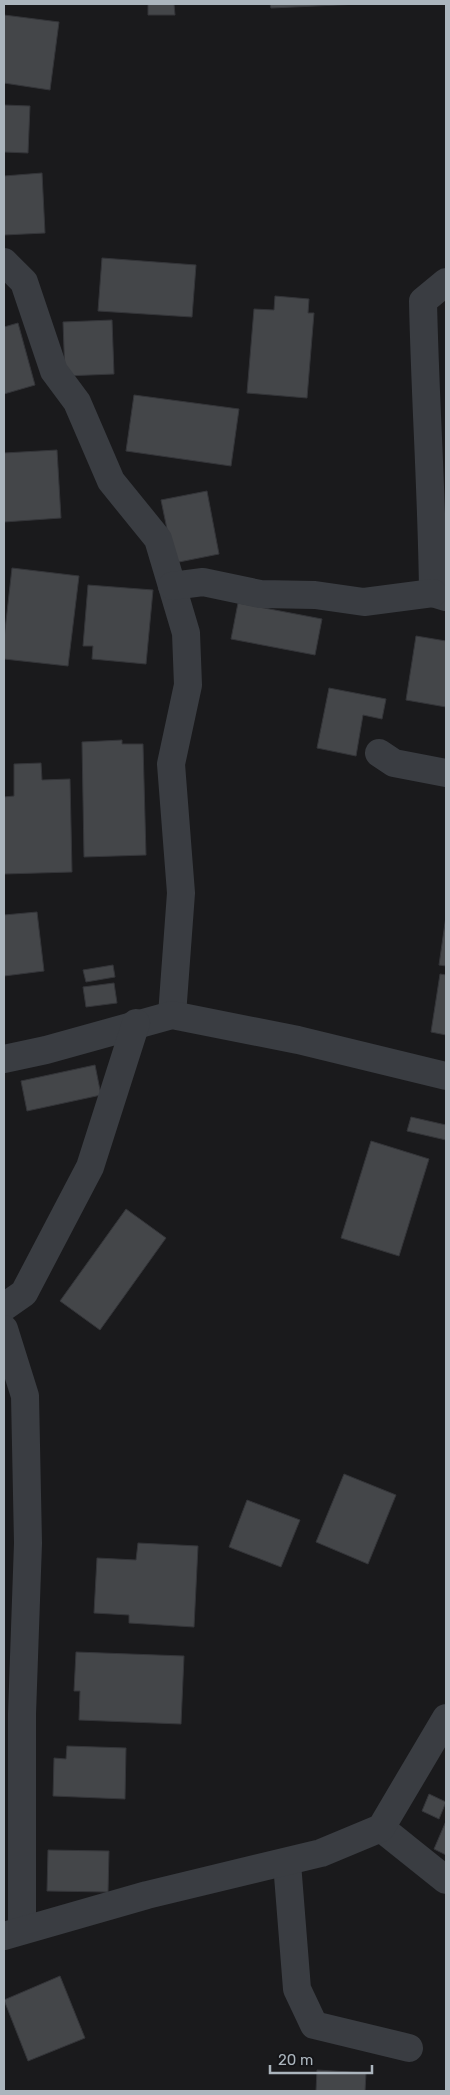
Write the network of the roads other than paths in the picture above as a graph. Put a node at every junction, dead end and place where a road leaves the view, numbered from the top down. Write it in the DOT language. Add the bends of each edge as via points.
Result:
graph roads {
  1 [pos="4,262"];
  2 [pos="446,282"];
  3 [pos="172,586"];
  4 [pos="439,595"];
  5 [pos="379,752"];
  6 [pos="446,772"];
  7 [pos="172,1015"];
  8 [pos="136,1023"];
  9 [pos="4,1059"];
  10 [pos="446,1076"];
  11 [pos="4,1307"];
  12 [pos="4,1329"];
  13 [pos="446,1718"];
  14 [pos="381,1828"];
  15 [pos="288,1862"];
  16 [pos="446,1880"];
  17 [pos="13,1933"];
  18 [pos="409,2048"];
  1 -- 3 [label="street" via="24,282 54,371 77,402 111,481 158,539"];
  2 -- 4 [label="street" via="423,301 425,389"];
  3 -- 4 [label="street" via="203,582 260,594 316,595 364,602"];
  3 -- 7 [label="street" via="186,633 188,685 171,764 181,893"];
  5 -- 6 [label="street" via="394,763"];
  7 -- 8 [label="street"];
  7 -- 10 [label="street" via="298,1040"];
  8 -- 9 [label="street"];
  8 -- 11 [label="street" via="90,1167 24,1293"];
  12 -- 17 [label="street" via="25,1396 28,1543"];
  13 -- 14 [label="street"];
  14 -- 15 [label="street" via="322,1853"];
  14 -- 16 [label="street"];
  15 -- 17 [label="street" via="147,1895"];
  15 -- 18 [label="street" via="297,1989 314,2025"];
}
